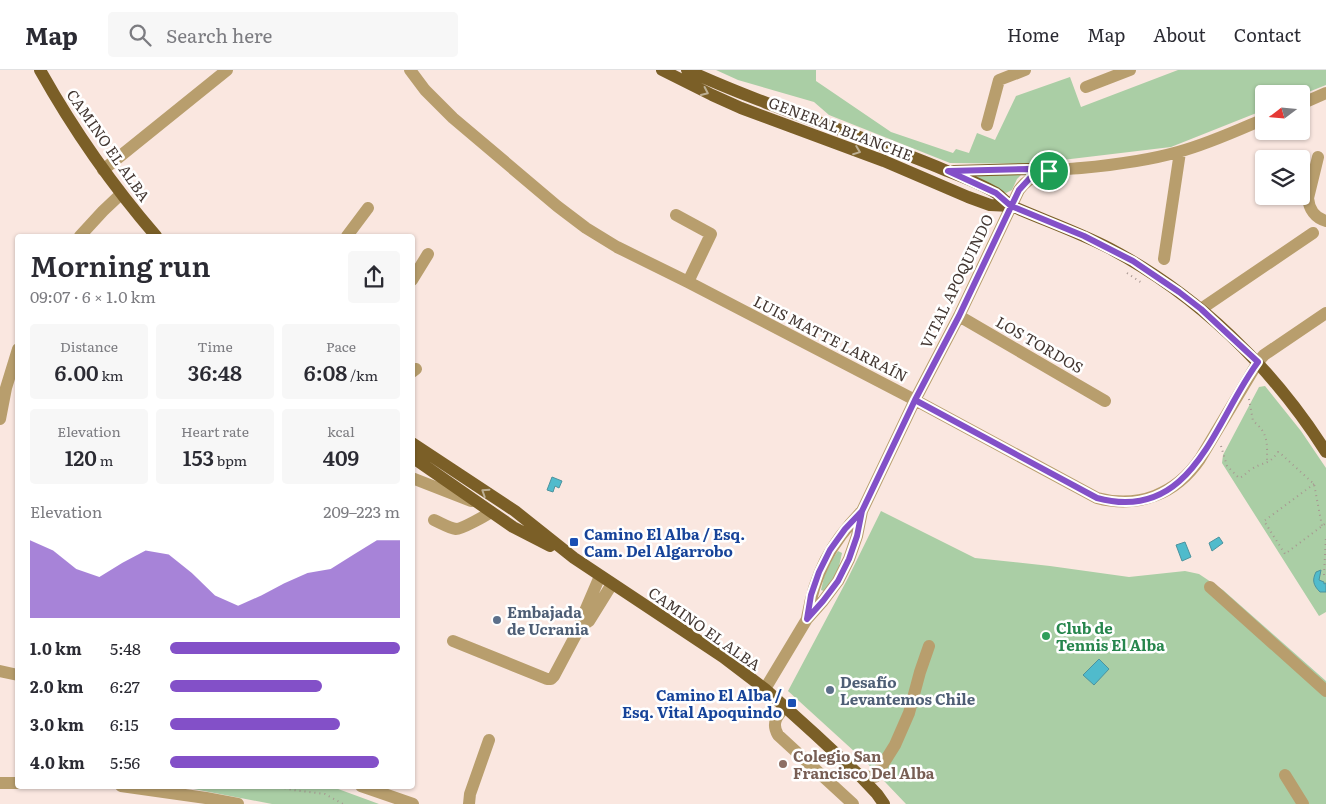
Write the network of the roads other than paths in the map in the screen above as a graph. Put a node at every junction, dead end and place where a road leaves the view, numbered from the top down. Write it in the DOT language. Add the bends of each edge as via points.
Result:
graph roads {
  1 [pos="40,70"];
  2 [pos="227,70"];
  3 [pos="410,70"];
  4 [pos="662,70"];
  5 [pos="688,70"];
  6 [pos="1024,70"];
  7 [pos="1130,70"];
  8 [pos="1086,87"];
  9 [pos="1326,93"];
  10 [pos="1310,100"];
  11 [pos="1255,123"];
  12 [pos="987,125"];
  13 [pos="1180,152"];
  14 [pos="1318,157"];
  15 [pos="103,170"];
  16 [pos="948,171"];
  17 [pos="1049,171"];
  18 [pos="121,194"];
  19 [pos="1011,206"];
  20 [pos="368,208"];
  21 [pos="676,214"];
  22 [pos="1326,221"];
  23 [pos="1313,233"];
  24 [pos="82,234"];
  25 [pos="154,234"];
  26 [pos="348,234"];
  27 [pos="428,254"];
  28 [pos="1164,259"];
  29 [pos="415,275"];
  30 [pos="688,282"];
  31 [pos="1201,309"];
  32 [pos="1326,313"];
  33 [pos="959,316"];
  34 [pos="15,359"];
  35 [pos="1258,362"];
  36 [pos="9,379"];
  37 [pos="915,400"];
  38 [pos="1105,401"];
  39 [pos="0,419"];
  40 [pos="415,445"];
  41 [pos="1326,452"];
  42 [pos="415,459"];
  43 [pos="455,472"];
  44 [pos="415,479"];
  45 [pos="466,499"];
  46 [pos="479,504"];
  47 [pos="862,511"];
  48 [pos="491,512"];
  49 [pos="434,520"];
  50 [pos="468,523"];
  51 [pos="574,558"];
  52 [pos="600,576"];
  53 [pos="612,584"];
  54 [pos="1210,587"];
  55 [pos="807,619"];
  56 [pos="580,627"];
  57 [pos="453,641"];
  58 [pos="930,646"];
  59 [pos="0,671"];
  60 [pos="15,674"];
  61 [pos="765,690"];
  62 [pos="1326,692"];
  63 [pos="785,707"];
  64 [pos="489,740"];
  65 [pos="1286,775"];
  66 [pos="860,776"];
  67 [pos="15,783"];
  68 [pos="0,784"];
  69 [pos="143,789"];
  70 [pos="370,789"];
  71 [pos="880,799"];
  72 [pos="238,804"];
  73 [pos="413,804"];
  74 [pos="469,804"];
  75 [pos="853,804"];
  76 [pos="893,804"];
  77 [pos="1304,804"];
  1 -- 15 [label="main road, CAMINO EL ALBA"];
  2 -- 15 [label="street"];
  3 -- 30 [label="street, LUIS MATTE LARRAÍN" via="453,118 557,206 617,248"];
  4 -- 19 [label="main road, GENERAL BLANCHE, one-way" via="741,108 884,161 968,197 990,205"];
  5 -- 16 [label="main road, GENERAL BLANCHE"];
  6 -- 12 [label="street" via="999,80"];
  7 -- 8 [label="street"];
  9 -- 10 [label="street"];
  11 -- 13 [label="street, VITAL APOQUINDO"];
  13 -- 17 [label="street, VITAL APOQUINDO" via="1134,162"];
  13 -- 28 [label="street"];
  14 -- 22 [label="street" via="1308,204 1318,217"];
  15 -- 18 [label="main road, CAMINO EL ALBA"];
  16 -- 17 [label="main road"];
  16 -- 19 [label="main road, GENERAL BLANCHE" via="996,193"];
  17 -- 19 [label="street, VITAL APOQUINDO" via="1024,183"];
  18 -- 24 [label="street"];
  18 -- 25 [label="main road, CAMINO EL ALBA"];
  19 -- 31 [label="main road, GENERAL BLANCHE" via="1109,248 1156,276"];
  19 -- 33 [label="street, VITAL APOQUINDO"];
  20 -- 26 [label="street"];
  21 -- 30 [label="street" via="711,234"];
  23 -- 31 [label="street"];
  27 -- 29 [label="street"];
  30 -- 37 [label="street, LUIS MATTE LARRAÍN"];
  31 -- 35 [label="main road, GENERAL BLANCHE"];
  32 -- 35 [label="street, LUIS MATTE LARRAÍN"];
  33 -- 37 [label="street, VITAL APOQUINDO"];
  33 -- 38 [label="street, LOS TORDOS"];
  34 -- 36 [label="street"];
  35 -- 37 [label="street, LUIS MATTE LARRAÍN" via="1193,469 1167,491 1137,502 1097,498"];
  35 -- 41 [label="main road, GENERAL BLANCHE" via="1297,409"];
  36 -- 39 [label="street"];
  37 -- 47 [label="street, VITAL APOQUINDO"];
  40 -- 43 [label="main road, CAMINO EL ALBA"];
  42 -- 43 [label="street"];
  42 -- 46 [label="main road, CAMINO EL ALBA"];
  51 -- 43 [label="main road, CAMINO EL ALBA, one-way" via="514,511"];
  44 -- 45 [label="street"];
  45 -- 46 [label="street"];
  45 -- 50 [label="street"];
  46 -- 48 [label="main road, CAMINO EL ALBA"];
  47 -- 55 [label="street, VITAL APOQUINDO" via="857,536 838,581"];
  47 -- 55 [label="street, VITAL APOQUINDO" via="830,550 811,595"];
  48 -- 50 [label="street" via="478,521"];
  48 -- 51 [label="main road, CAMINO EL ALBA"];
  49 -- 50 [label="street" via="455,529"];
  51 -- 52 [label="main road, CAMINO EL ALBA"];
  52 -- 53 [label="main road, CAMINO EL ALBA"];
  52 -- 56 [label="street"];
  53 -- 56 [label="street" via="589,621"];
  53 -- 61 [label="main road, CAMINO EL ALBA"];
  54 -- 62 [label="street"];
  55 -- 61 [label="street, VITAL APOQUINDO"];
  56 -- 57 [label="street" via="554,676 547,679"];
  58 -- 66 [label="street" via="909,713 895,745 875,777"];
  59 -- 60 [label="street"];
  61 -- 63 [label="main road, CAMINO EL ALBA"];
  63 -- 66 [label="main road, CAMINO EL ALBA"];
  63 -- 75 [label="street" via="774,725 778,735"];
  64 -- 74 [label="street"];
  65 -- 77 [label="street"];
  66 -- 71 [label="main road, CAMINO EL ALBA"];
  67 -- 68 [label="street"];
  69 -- 72 [label="street"];
  70 -- 73 [label="street"];
  71 -- 76 [label="main road, CAMINO EL ALBA"];
}
